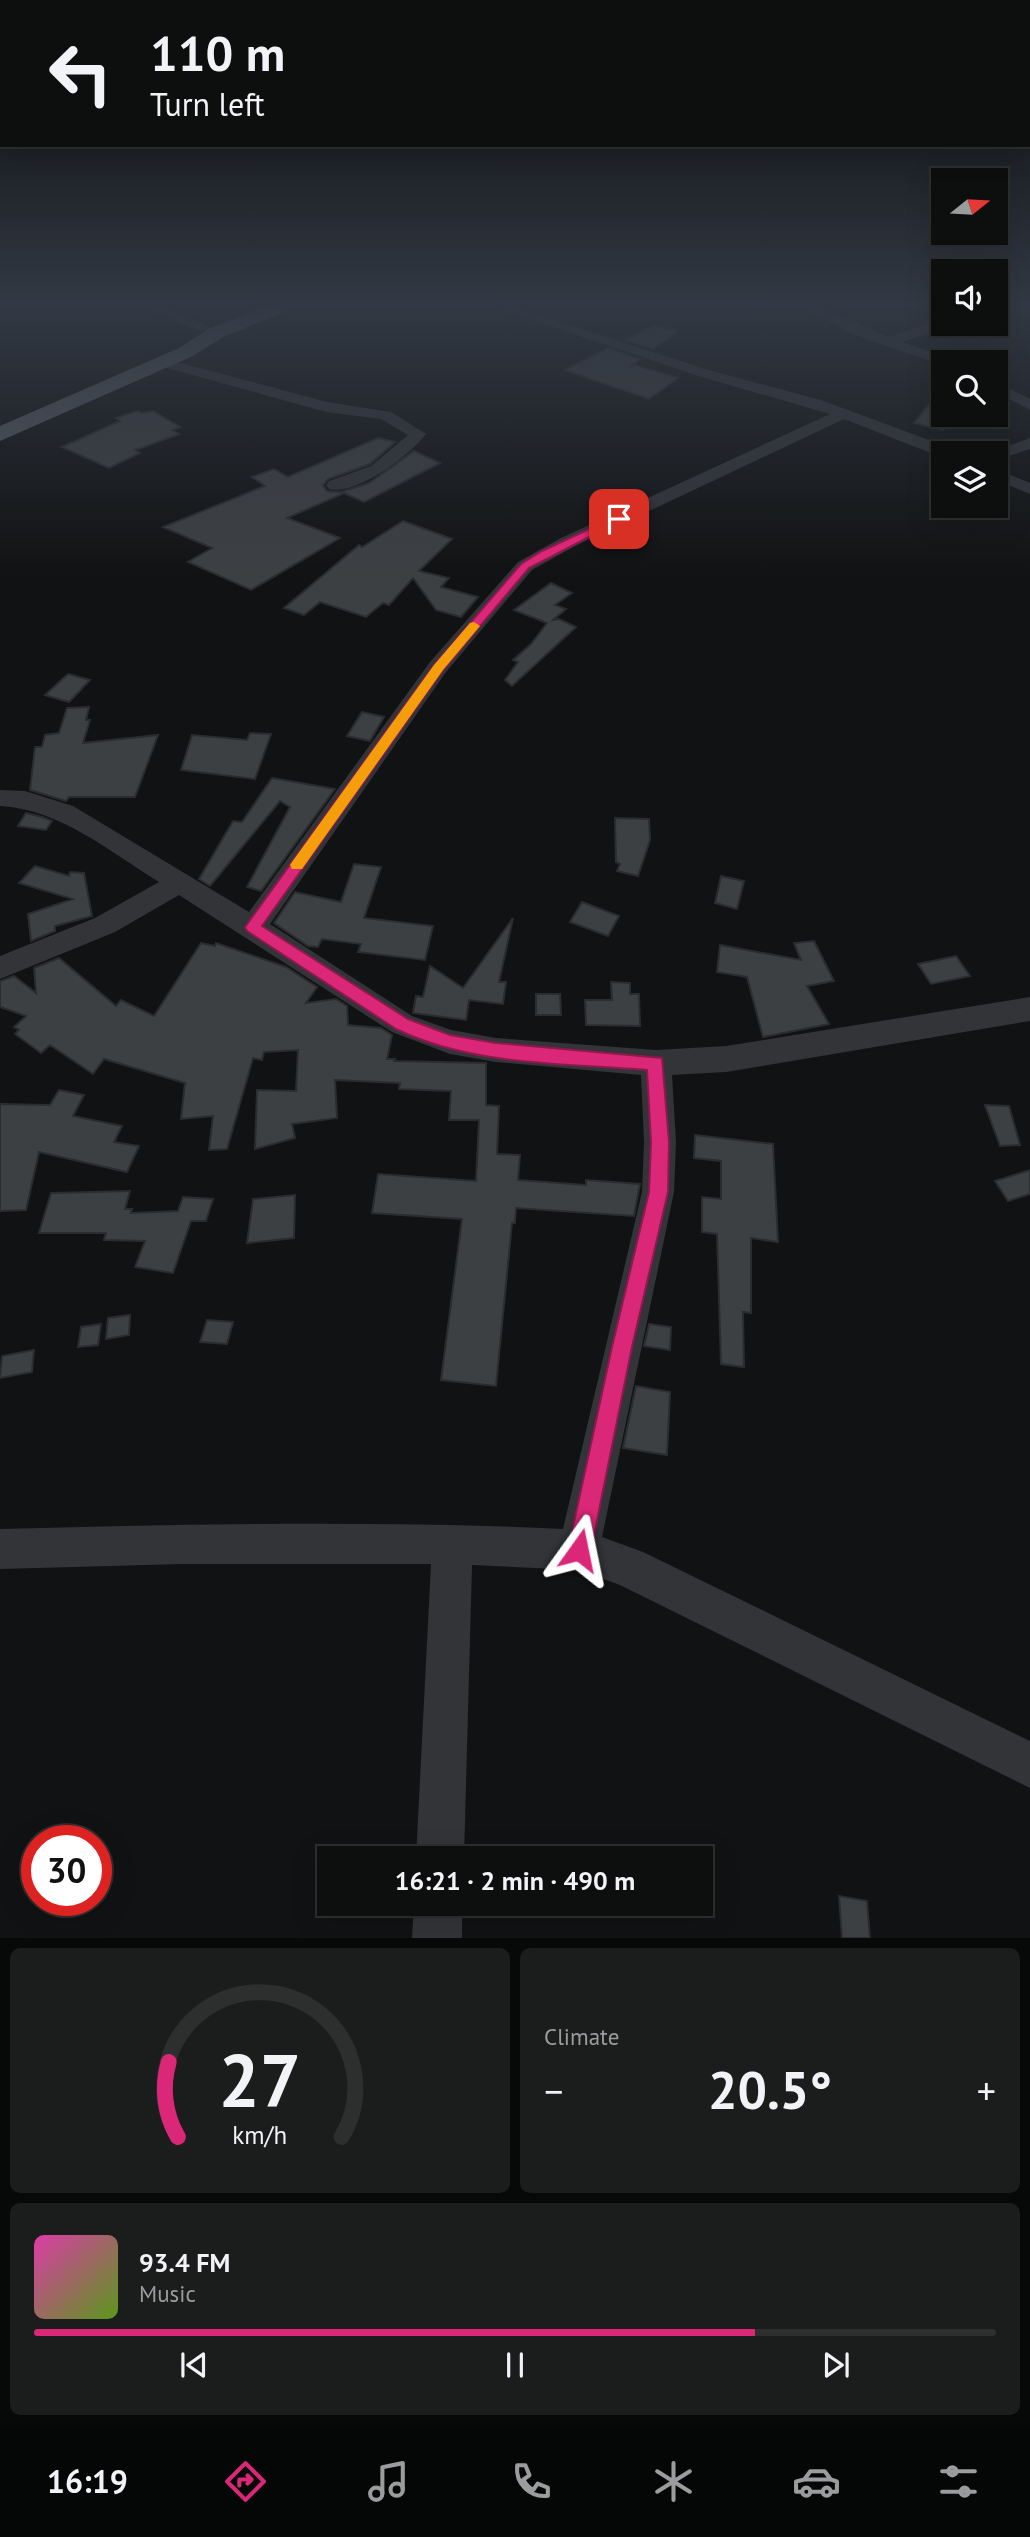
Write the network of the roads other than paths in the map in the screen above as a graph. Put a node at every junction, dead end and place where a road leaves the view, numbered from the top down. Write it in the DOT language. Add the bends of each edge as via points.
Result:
graph roads {
  1 [pos="94,392"];
  2 [pos="273,392"];
  3 [pos="775,392"];
  4 [pos="1008,393"];
  5 [pos="1030,405"];
  6 [pos="845,413"];
  7 [pos="0,434"];
  8 [pos="1030,443"];
  9 [pos="931,447"];
  10 [pos="1008,451"];
  11 [pos="1008,479"];
  12 [pos="335,485"];
  13 [pos="1030,489"];
  14 [pos="0,798"];
  15 [pos="180,882"];
  16 [pos="253,927"];
  17 [pos="0,968"];
  18 [pos="1030,1009"];
  19 [pos="656,1063"];
  20 [pos="452,1544"];
  21 [pos="0,1549"];
  22 [pos="579,1550"];
  23 [pos="1030,1765"];
  24 [pos="440,1846"];
  25 [pos="438,1916"];
  26 [pos="437,1938"];
  1 -- 7 [label="highway"];
  2 -- 12 [label="street" via="326,407 385,415 418,434 377,470"];
  3 -- 6 [label="street"];
  4 -- 5 [label="street"];
  6 -- 9 [label="street"];
  6 -- 16 [label="street" via="525,566 438,667"];
  8 -- 10 [label="street"];
  11 -- 13 [label="street"];
  14 -- 15 [label="street" via="25,799 64,812"];
  15 -- 16 [label="street"];
  15 -- 17 [label="street" via="105,925"];
  16 -- 19 [label="street" via="422,1034 496,1050"];
  18 -- 19 [label="street" via="726,1059"];
  19 -- 22 [label="street" via="658,1192"];
  20 -- 21 [label="street"];
  20 -- 22 [label="street"];
  20 -- 24 [label="street"];
  22 -- 23 [label="street" via="640,1573"];
  25 -- 26 [label="street"];
}
